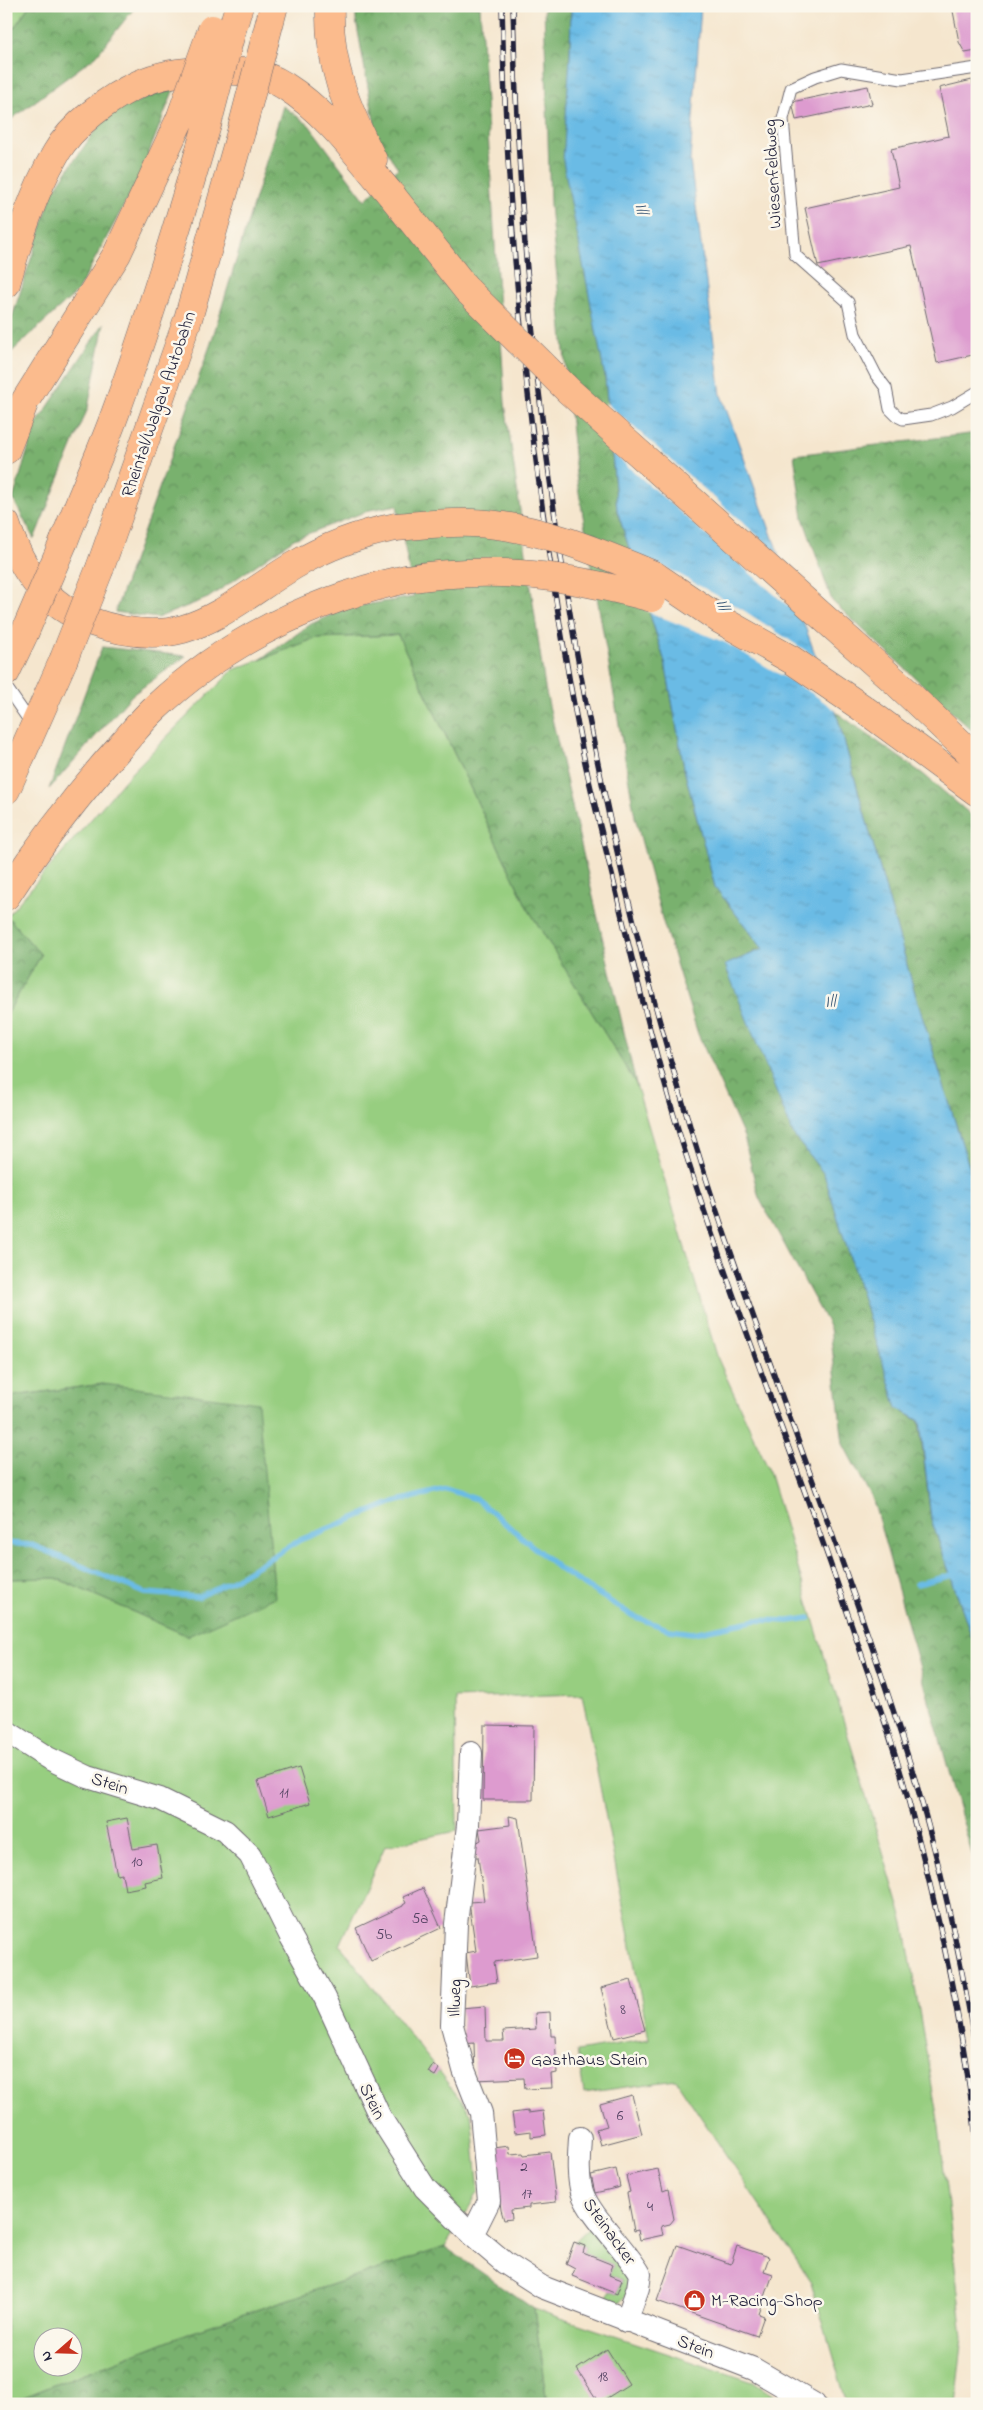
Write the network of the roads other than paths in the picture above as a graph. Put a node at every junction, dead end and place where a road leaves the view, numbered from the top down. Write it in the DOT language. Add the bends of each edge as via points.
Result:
graph roads {
  1 [pos="226,6"];
  2 [pos="239,6"];
  3 [pos="274,6"];
  4 [pos="330,6"];
  5 [pos="222,31"];
  6 [pos="977,68"];
  7 [pos="393,197"];
  8 [pos="6,284"];
  9 [pos="977,392"];
  10 [pos="6,450"];
  11 [pos="6,524"];
  12 [pos="719,619"];
  13 [pos="6,672"];
  14 [pos="6,688"];
  15 [pos="34,728"];
  16 [pos="977,759"];
  17 [pos="6,790"];
  18 [pos="977,792"];
  19 [pos="6,896"];
  20 [pos="6,1731"];
  21 [pos="471,1753"];
  22 [pos="580,2138"];
  23 [pos="472,2235"];
  24 [pos="626,2321"];
  25 [pos="814,2404"];
  1 -- 5 [label="highway"];
  2 -- 5 [label="highway"];
  3 -- 15 [label="highway, Rheintal/Walgau Autobahn, bridge" via="188,319 100,568"];
  4 -- 7 [label="highway" via="329,30 337,78 360,134"];
  5 -- 10 [label="highway, bridge" via="117,254 25,401"];
  5 -- 13 [label="highway, bridge" via="207,125 176,235 111,425"];
  6 -- 9 [label="lane, Wiesenfeldweg" via="902,79 841,69 791,88 783,118 795,255 848,302 855,334 886,388 890,409 903,419 931,415"];
  7 -- 8 [label="highway" via="316,109 284,85 241,70 187,71 140,84 85,119 56,152 41,184"];
  7 -- 16 [label="highway, bridge" via="468,291 569,391 897,682"];
  11 -- 12 [label="highway, bridge" via="18,555 49,598 86,620 111,628 147,633 174,631 207,621 313,555 361,535 396,527 472,523 543,534 600,552 654,575"];
  12 -- 18 [label="highway" via="792,660"];
  12 -- 19 [label="highway, bridge" via="594,582 496,571 406,579 314,606 260,632 204,668 153,709 80,791"];
  14 -- 15 [label="lane"];
  15 -- 17 [label="highway, Rheintal/Walgau Autobahn"];
  20 -- 23 [label="street, Stein" via="48,1758 88,1777 160,1799 225,1831 250,1855 326,1998 380,2118 425,2188"];
  21 -- 23 [label="street, Illweg" via="468,1825 456,1924 452,2025 464,2070 481,2113 489,2200"];
  22 -- 24 [label="street, Steinacker" via="582,2193 640,2274"];
  23 -- 24 [label="street, Stein" via="505,2263 542,2287"];
  24 -- 25 [label="street, Stein" via="754,2369"];
}
